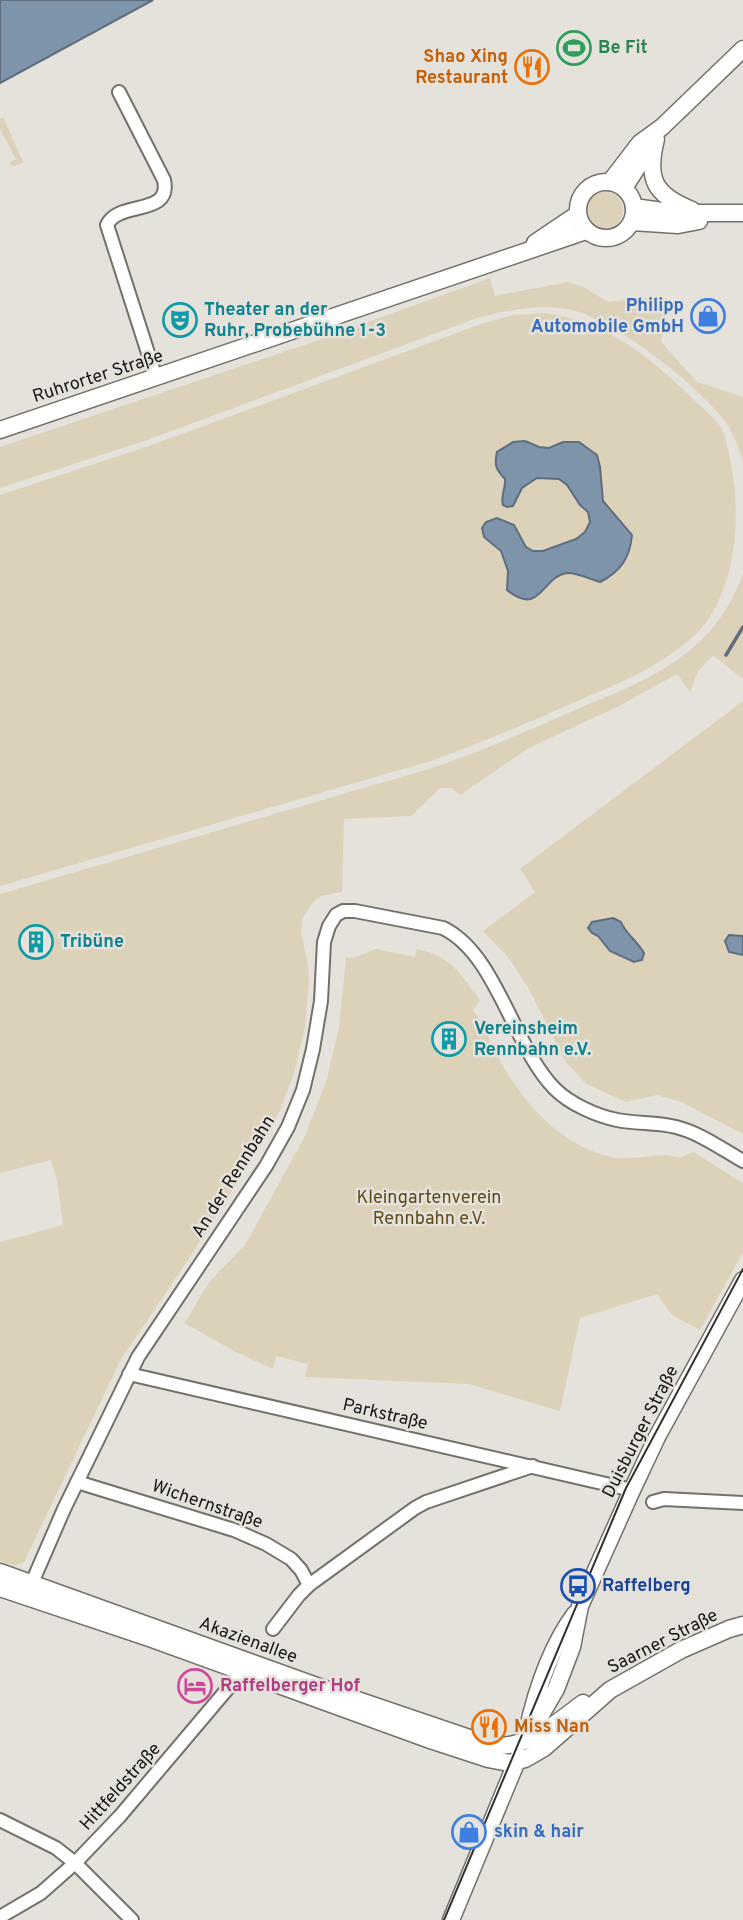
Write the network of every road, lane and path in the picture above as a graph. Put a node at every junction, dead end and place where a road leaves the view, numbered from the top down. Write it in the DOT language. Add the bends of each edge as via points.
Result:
graph roads {
  1 [pos="743,49"];
  2 [pos="119,92"];
  3 [pos="652,136"];
  4 [pos="617,185"];
  5 [pos="700,213"];
  6 [pos="740,213"];
  7 [pos="578,214"];
  8 [pos="633,215"];
  9 [pos="586,231"];
  10 [pos="525,250"];
  11 [pos="156,378"];
  12 [pos="0,429"];
  13 [pos="743,1161"];
  14 [pos="743,1280"];
  15 [pos="129,1374"];
  16 [pos="533,1466"];
  17 [pos="77,1482"];
  18 [pos="632,1490"];
  19 [pos="653,1502"];
  20 [pos="743,1503"];
  21 [pos="0,1572"];
  22 [pos="309,1585"];
  23 [pos="0,1588"];
  24 [pos="29,1590"];
  25 [pos="580,1606"];
  26 [pos="743,1625"];
  27 [pos="273,1629"];
  28 [pos="245,1667"];
  29 [pos="556,1689"];
  30 [pos="601,1697"];
  31 [pos="584,1702"];
  32 [pos="524,1742"];
  33 [pos="516,1762"];
  34 [pos="0,1820"];
  35 [pos="75,1863"];
  36 [pos="0,1917"];
  37 [pos="132,1920"];
  38 [pos="451,1920"];
  1 -- 3 [label="main road"];
  2 -- 11 [label="street" via="166,190 158,201 114,216 107,225"];
  3 -- 4 [label="main road" via="638,162"];
  3 -- 5 [label="main road" via="651,167 656,185 673,203"];
  4 -- 7 [label="main road, Ruhrorter Straße" via="596,183 584,192"];
  4 -- 8 [label="main road" via="629,193"];
  5 -- 6 [label="main road"];
  5 -- 8 [label="main road"];
  6 -- 8 [label="main road" via="678,225"];
  7 -- 9 [label="main road"];
  7 -- 10 [label="main road, Ruhrorter Straße"];
  8 -- 9 [label="main road, Ruhrorter Straße" via="620,235 593,236"];
  9 -- 10 [label="main road, Ruhrorter Straße"];
  10 -- 11 [label="main road, Ruhrorter Straße"];
  11 -- 12 [label="main road, Ruhrorter Straße"];
  13 -- 15 [label="street, An der Rennbahn" via="695,1133 617,1120 585,1109 556,1090 535,1064 497,990 455,934 422,923 343,911 329,926 324,942 313,1049 288,1127"];
  14 -- 18 [label="main road, Duisburger Straße"];
  15 -- 16 [label="street, Parkstraße"];
  15 -- 17 [label="street, An der Rennbahn"];
  16 -- 18 [label="street, Parkstraße"];
  16 -- 22 [label="street" via="426,1502"];
  17 -- 22 [label="street, Wichernstraße" via="266,1544 291,1559"];
  17 -- 24 [label="street, An der Rennbahn"];
  18 -- 25 [label="main road, Duisburger Straße"];
  19 -- 20 [label="street"];
  21 -- 24 [label="main road, Akazienallee"];
  22 -- 27 [label="street"];
  23 -- 24 [label="main road, Akazienallee"];
  24 -- 28 [label="main road, Akazienallee"];
  25 -- 29 [label="main road, Duisburger Straße" via="572,1647"];
  25 -- 32 [label="main road, Duisburger Straße" via="535,1696"];
  26 -- 30 [label="main road, Saarner Straße" via="681,1650"];
  28 -- 32 [label="main road, Akazienallee" via="476,1742 504,1746"];
  28 -- 33 [label="main road, Akazienallee" via="445,1745 488,1759"];
  28 -- 35 [label="street, Hittfeldstraße"];
  29 -- 31 [label="main road" via="569,1699"];
  29 -- 32 [label="main road, Duisburger Straße"];
  30 -- 31 [label="main road, Saarner Straße"];
  30 -- 33 [label="main road, Saarner Straße" via="544,1748"];
  31 -- 32 [label="main road, Saarner Straße"];
  32 -- 33 [label="main road, Duisburger Straße"];
  33 -- 38 [label="main road, Duisburger Straße"];
  34 -- 35 [label="street" via="56,1848"];
  35 -- 36 [label="street, Hittfeldstraße" via="41,1893"];
  35 -- 37 [label="street"];
}
